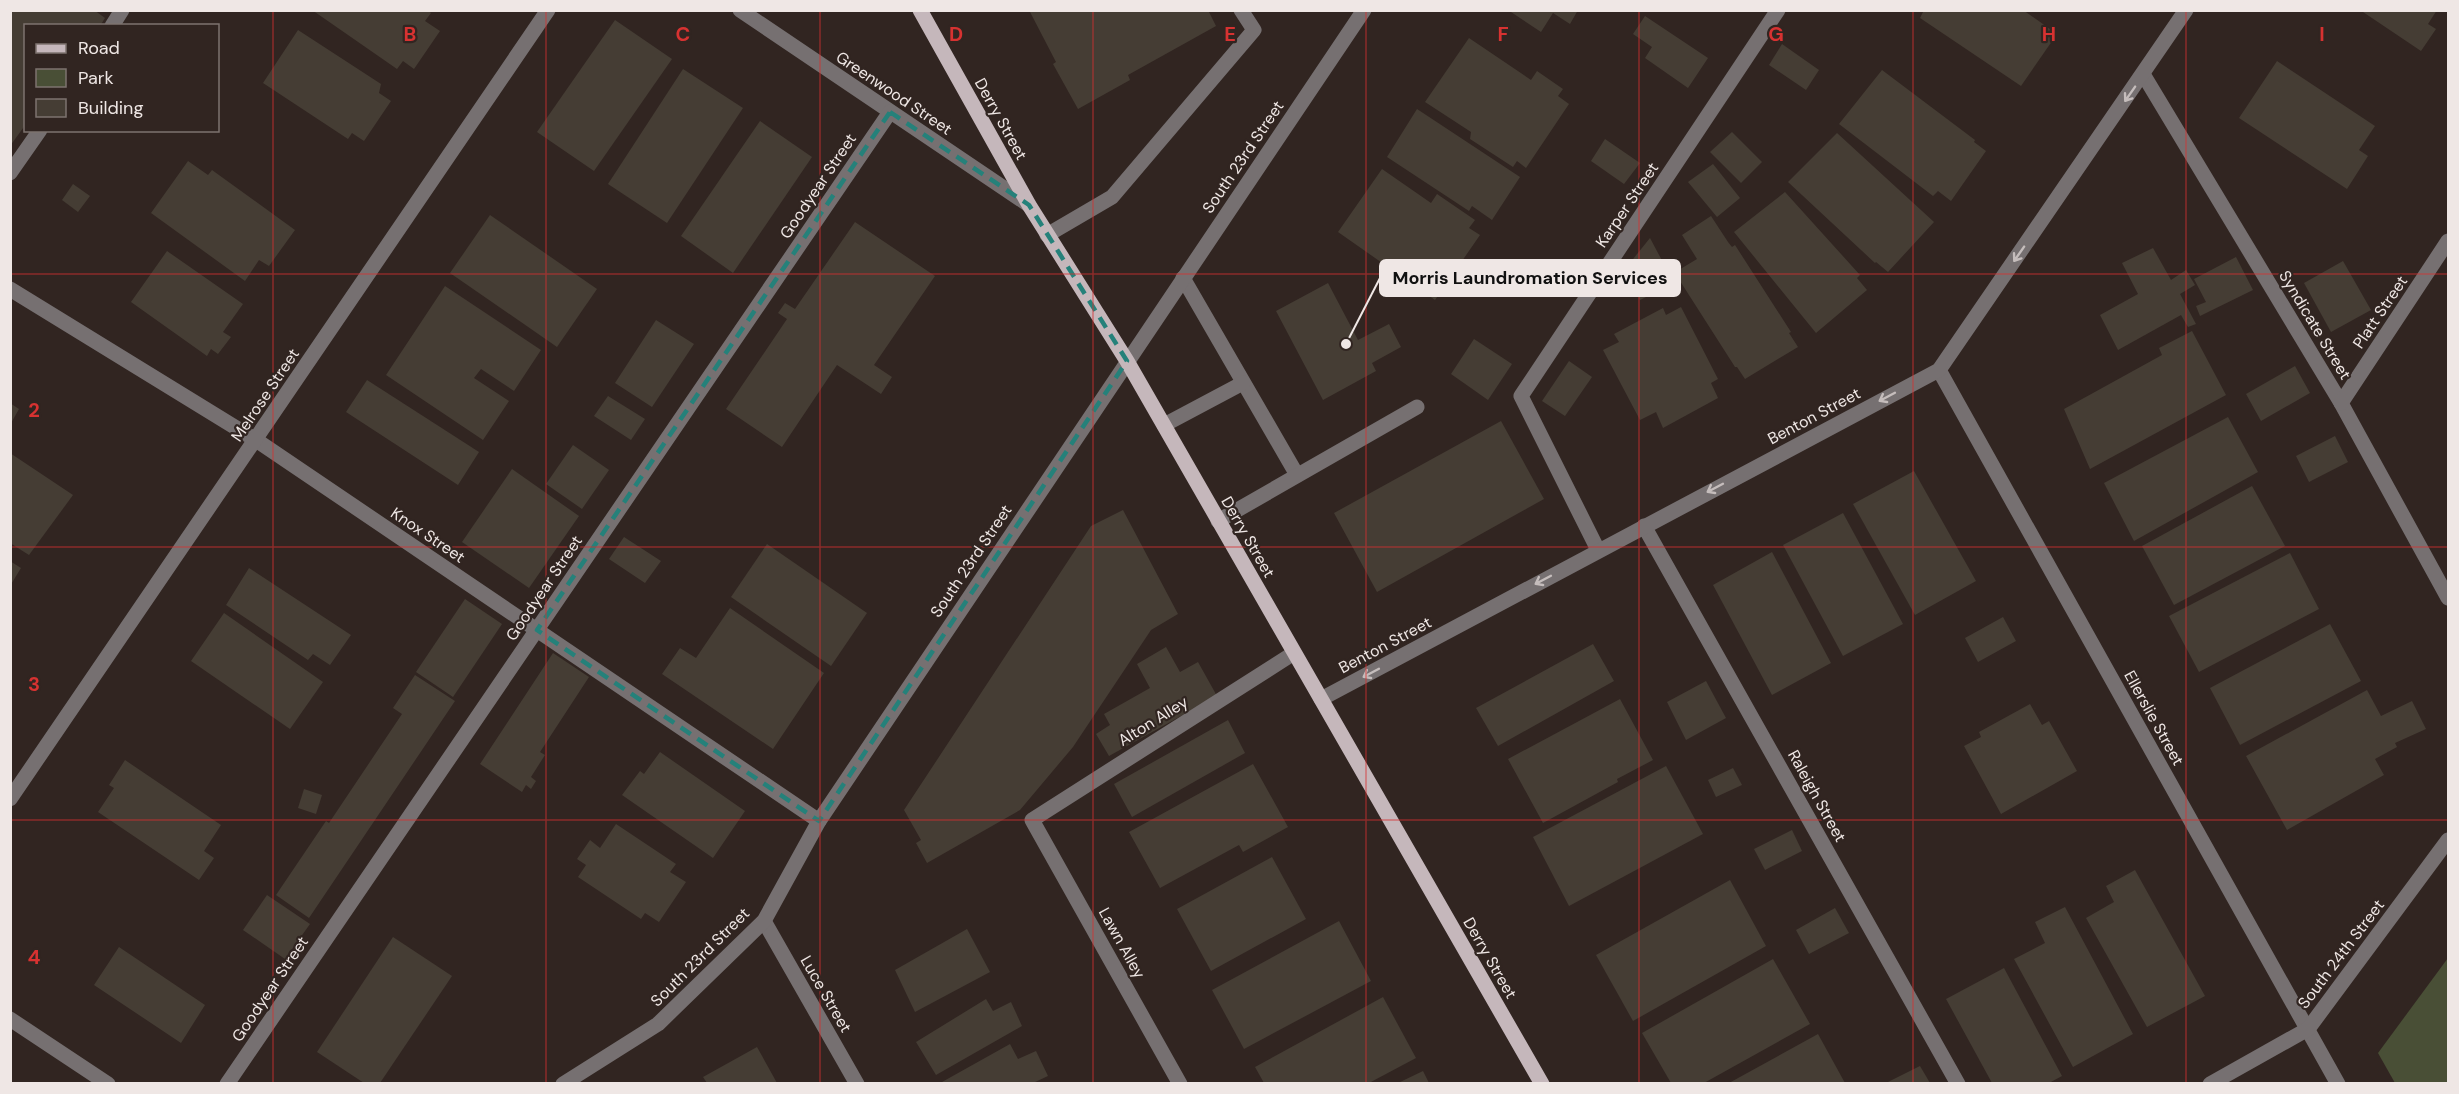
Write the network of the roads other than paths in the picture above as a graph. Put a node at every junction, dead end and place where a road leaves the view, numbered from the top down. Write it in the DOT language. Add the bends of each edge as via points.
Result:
graph roads {
  1 [pos="122,10"];
  2 [pos="548,10"];
  3 [pos="740,10"];
  4 [pos="920,10"];
  5 [pos="1241,10"];
  6 [pos="1364,10"];
  7 [pos="1778,10"];
  8 [pos="2186,10"];
  9 [pos="113,24"];
  10 [pos="2143,74"];
  11 [pos="890,112"];
  12 [pos="38,132"];
  13 [pos="10,172"];
  14 [pos="1029,205"];
  15 [pos="1047,235"];
  16 [pos="2448,241"];
  17 [pos="1183,278"];
  18 [pos="10,289"];
  19 [pos="1127,361"];
  20 [pos="1939,370"];
  21 [pos="1243,383"];
  22 [pos="2341,403"];
  23 [pos="1417,407"];
  24 [pos="1164,425"];
  25 [pos="256,440"];
  26 [pos="1297,475"];
  27 [pos="1218,521"];
  28 [pos="1644,526"];
  29 [pos="1598,550"];
  30 [pos="2448,598"];
  31 [pos="537,630"];
  32 [pos="1294,653"];
  33 [pos="1321,699"];
  34 [pos="10,799"];
  35 [pos="819,820"];
  36 [pos="1032,820"];
  37 [pos="2448,840"];
  38 [pos="764,921"];
  39 [pos="10,1019"];
  40 [pos="2308,1029"];
  41 [pos="108,1083"];
  42 [pos="227,1083"];
  43 [pos="563,1083"];
  44 [pos="856,1083"];
  45 [pos="1180,1083"];
  46 [pos="1542,1083"];
  47 [pos="1958,1083"];
  48 [pos="2210,1083"];
  49 [pos="2338,1083"];
  1 -- 9 [label="street"];
  2 -- 25 [label="street, Melrose Street"];
  3 -- 11 [label="street, Greenwood Street"];
  4 -- 14 [label="main road, Derry Street"];
  5 -- 15 [label="street" via="1254,30 1112,197"];
  6 -- 17 [label="street, South 23rd Street"];
  7 -- 29 [label="street, Karper Street" via="1521,396"];
  8 -- 10 [label="street, Benton Street"];
  10 -- 20 [label="street, Benton Street, one-way"];
  10 -- 22 [label="street, Syndicate Street"];
  11 -- 14 [label="street, Greenwood Street"];
  11 -- 31 [label="street, Goodyear Street"];
  12 -- 13 [label="street"];
  14 -- 15 [label="main road, Derry Street"];
  15 -- 19 [label="main road, Derry Street"];
  16 -- 22 [label="street, Platt Street"];
  17 -- 19 [label="street, South 23rd Street"];
  17 -- 21 [label="street"];
  18 -- 25 [label="street, Knox Street"];
  19 -- 24 [label="main road, Derry Street"];
  19 -- 35 [label="street, South 23rd Street"];
  20 -- 28 [label="street, Benton Street, one-way"];
  20 -- 40 [label="street, Ellerslie Street"];
  21 -- 24 [label="street"];
  21 -- 26 [label="street"];
  22 -- 30 [label="street, Syndicate Street"];
  23 -- 26 [label="street"];
  24 -- 27 [label="main road, Derry Street"];
  25 -- 31 [label="street, Knox Street"];
  25 -- 34 [label="street, Melrose Street"];
  26 -- 27 [label="street"];
  27 -- 32 [label="main road, Derry Street"];
  28 -- 29 [label="street, Benton Street"];
  28 -- 47 [label="street, Raleigh Street"];
  29 -- 33 [label="street, Benton Street, one-way"];
  31 -- 35 [label="street, Knox Street"];
  31 -- 42 [label="street, Goodyear Street"];
  32 -- 33 [label="main road, Derry Street"];
  32 -- 36 [label="street, Alton Alley"];
  33 -- 46 [label="main road, Derry Street"];
  35 -- 38 [label="street, South 23rd Street"];
  36 -- 45 [label="street, Lawn Alley"];
  37 -- 40 [label="street, South 24th Street"];
  38 -- 43 [label="street, South 23rd Street" via="658,1024"];
  38 -- 44 [label="street, Luce Street"];
  39 -- 41 [label="street"];
  40 -- 48 [label="street, South 24th Street"];
  40 -- 49 [label="street, Ellerslie Street"];
}
